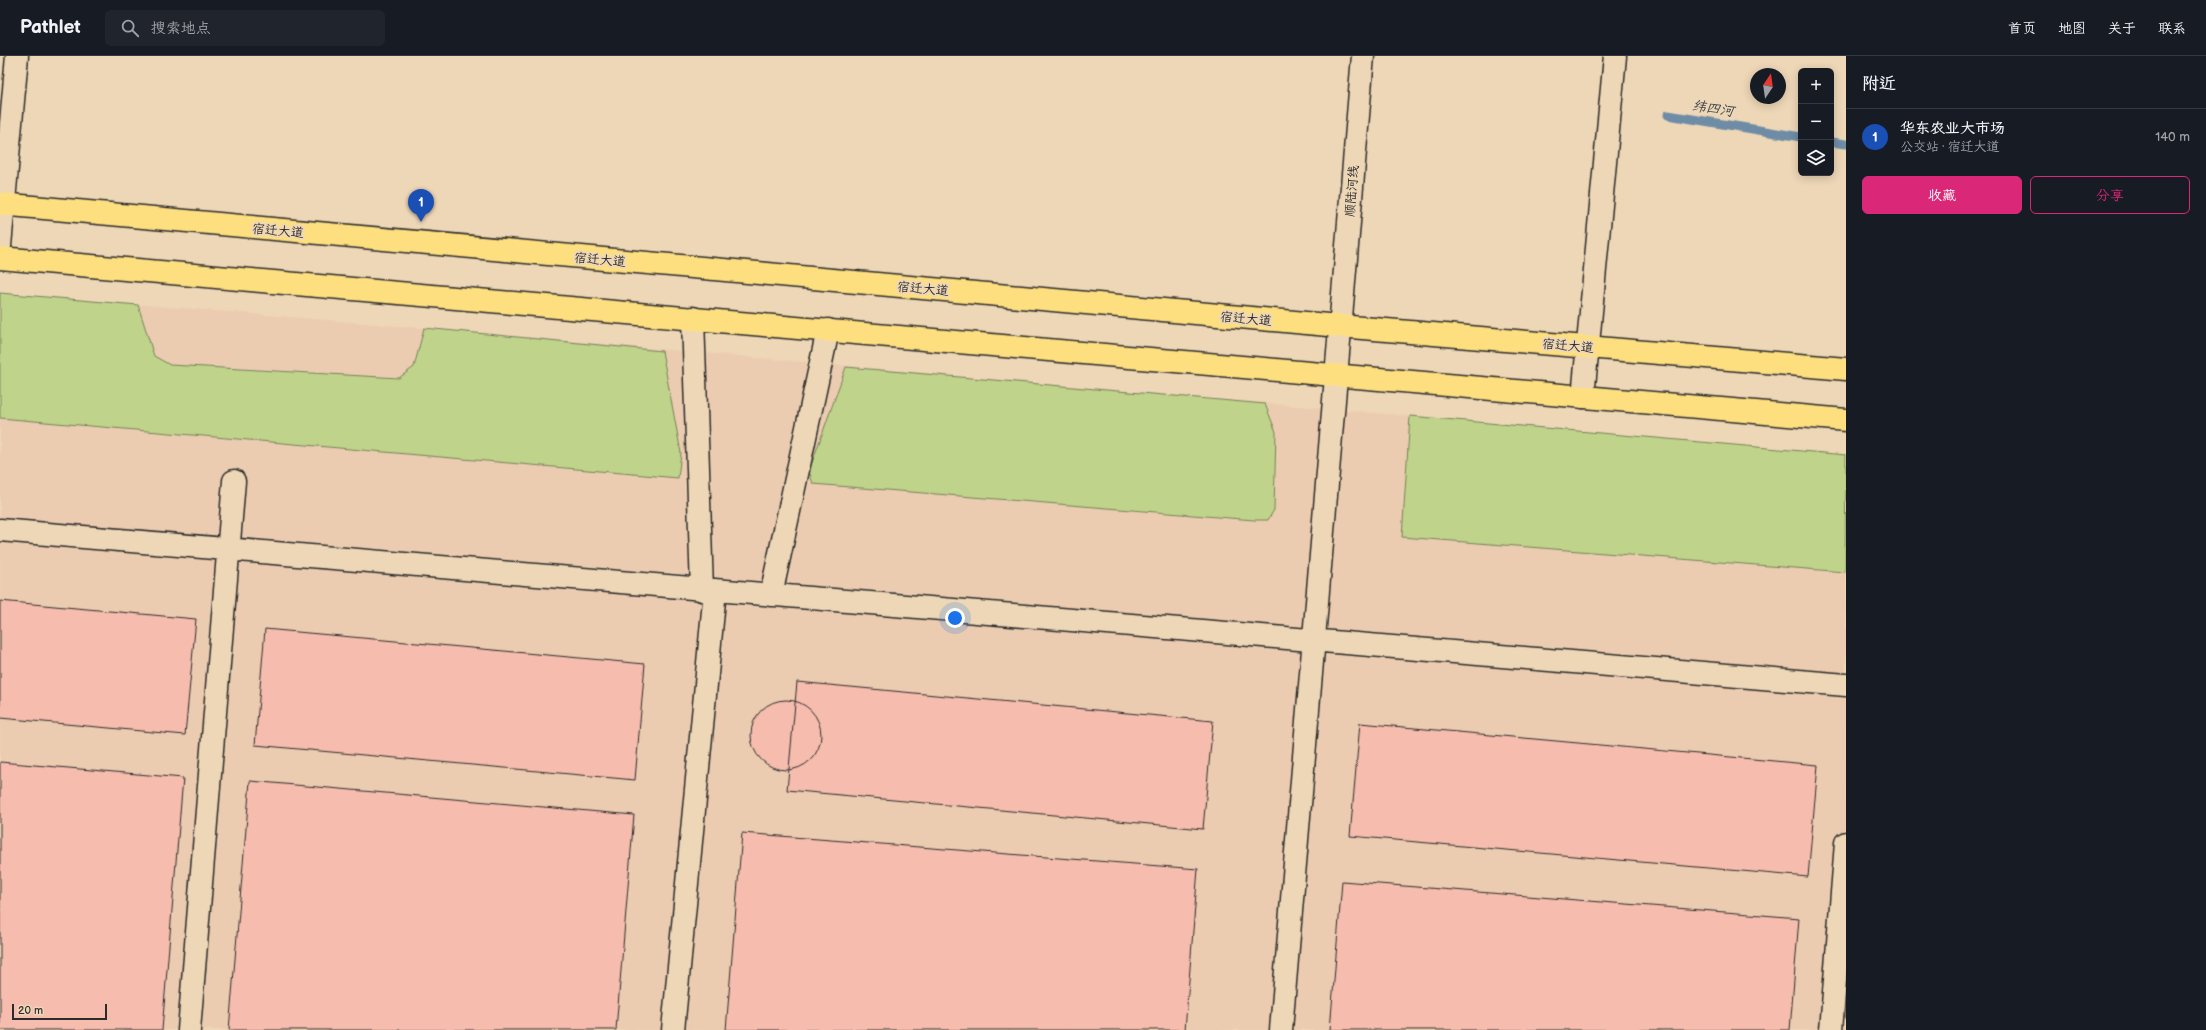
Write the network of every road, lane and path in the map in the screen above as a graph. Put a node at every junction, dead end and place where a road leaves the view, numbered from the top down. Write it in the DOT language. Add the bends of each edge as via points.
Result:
graph roads {
  1 [pos="17,56"];
  2 [pos="1363,56"];
  3 [pos="1615,56"];
  4 [pos="2,205"];
  5 [pos="0,246"];
  6 [pos="0,258"];
  7 [pos="692,318"];
  8 [pos="1339,326"];
  9 [pos="828,330"];
  10 [pos="1588,347"];
  11 [pos="1846,369"];
  12 [pos="1336,374"];
  13 [pos="1583,397"];
  14 [pos="1846,420"];
  15 [pos="234,481"];
  16 [pos="0,530"];
  17 [pos="229,549"];
  18 [pos="709,590"];
  19 [pos="771,595"];
  20 [pos="1314,641"];
  21 [pos="1846,685"];
  22 [pos="1846,843"];
  23 [pos="1842,949"];
  24 [pos="189,1030"];
  25 [pos="673,1030"];
  26 [pos="1281,1030"];
  27 [pos="1831,1030"];
  1 -- 4 [label="street"];
  2 -- 8 [label="street, 顺陆河线"];
  3 -- 10 [label="street"];
  4 -- 5 [label="street"];
  4 -- 8 [label="main road, 宿迁大道"];
  6 -- 7 [label="main road"];
  7 -- 9 [label="main road"];
  7 -- 18 [label="street"];
  8 -- 10 [label="main road, 宿迁大道"];
  8 -- 12 [label="street, 顺陆河线"];
  9 -- 12 [label="main road"];
  9 -- 19 [label="street"];
  10 -- 11 [label="main road, 宿迁大道"];
  10 -- 13 [label="street"];
  12 -- 13 [label="main road"];
  12 -- 20 [label="street, 顺陆河线"];
  13 -- 14 [label="main road"];
  15 -- 17 [label="street"];
  16 -- 17 [label="street"];
  17 -- 18 [label="street"];
  17 -- 24 [label="street"];
  18 -- 19 [label="street"];
  18 -- 25 [label="street"];
  19 -- 20 [label="street"];
  20 -- 21 [label="street"];
  20 -- 26 [label="street, 顺陆河线"];
  22 -- 23 [label="street"];
  23 -- 27 [label="street"];
}
